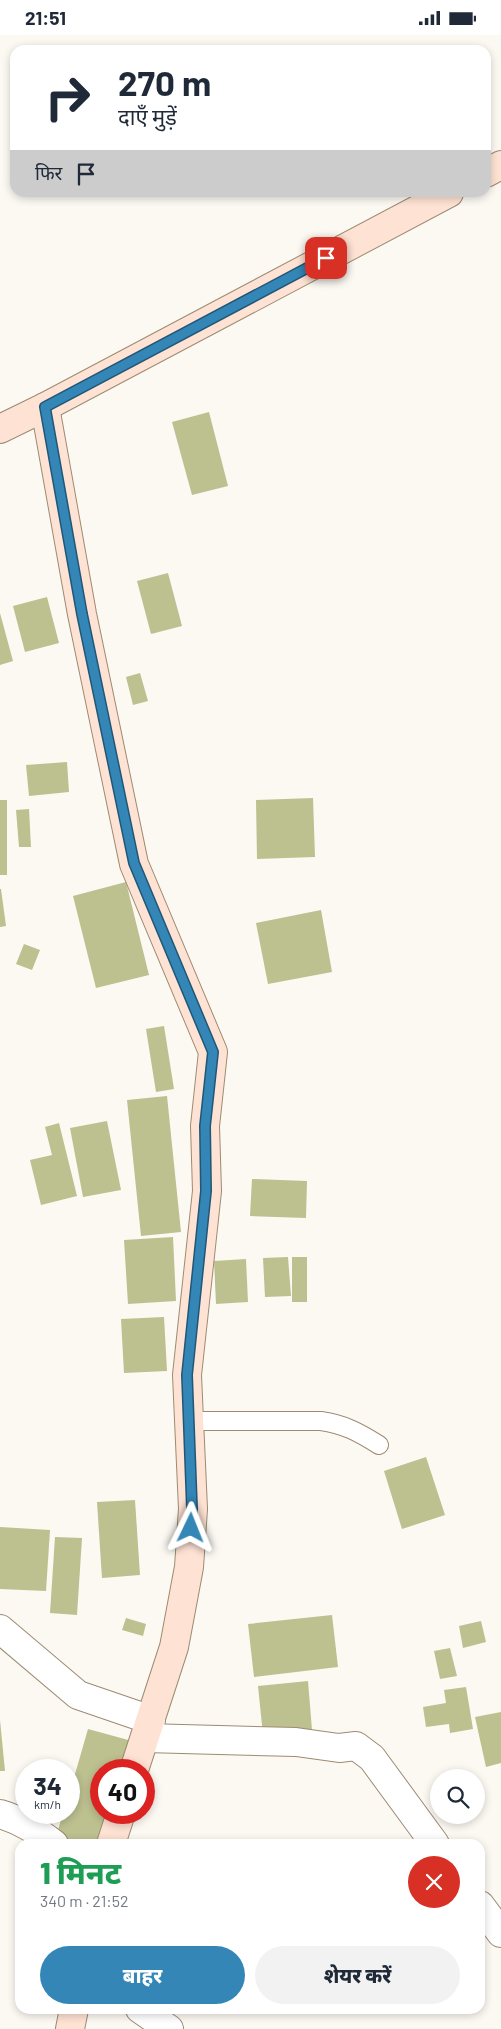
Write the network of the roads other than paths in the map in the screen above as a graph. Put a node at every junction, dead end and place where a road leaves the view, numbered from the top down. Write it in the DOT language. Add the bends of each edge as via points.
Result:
graph roads {
  1 [pos="441,197"];
  2 [pos="45,407"];
  3 [pos="0,429"];
  4 [pos="189,1421"];
  5 [pos="379,1445"];
  6 [pos="0,1629"];
  7 [pos="148,1729"];
  8 [pos="138,1759"];
  9 [pos="0,1814"];
  10 [pos="117,1824"];
  11 [pos="47,1839"];
  12 [pos="113,1839"];
  13 [pos="431,1839"];
  14 [pos="485,1912"];
  15 [pos="501,1933"];
  16 [pos="73,2014"];
  17 [pos="147,2014"];
  18 [pos="70,2029"];
  19 [pos="169,2029"];
  1 -- 2 [label="street"];
  2 -- 3 [label="street"];
  2 -- 4 [label="street" via="82,614 134,863 213,1052 205,1126 206,1191 187,1375"];
  4 -- 5 [label="lane" via="322,1421 353,1429"];
  4 -- 7 [label="street" via="192,1509 189,1567 174,1647"];
  6 -- 7 [label="street" via="78,1695"];
  7 -- 8 [label="street"];
  7 -- 13 [label="street" via="296,1741 339,1748 356,1746 372,1758"];
  9 -- 11 [label="street" via="16,1819"];
  10 -- 12 [label="street"];
  14 -- 15 [label="street"];
  16 -- 18 [label="street"];
  17 -- 19 [label="street"];
}
